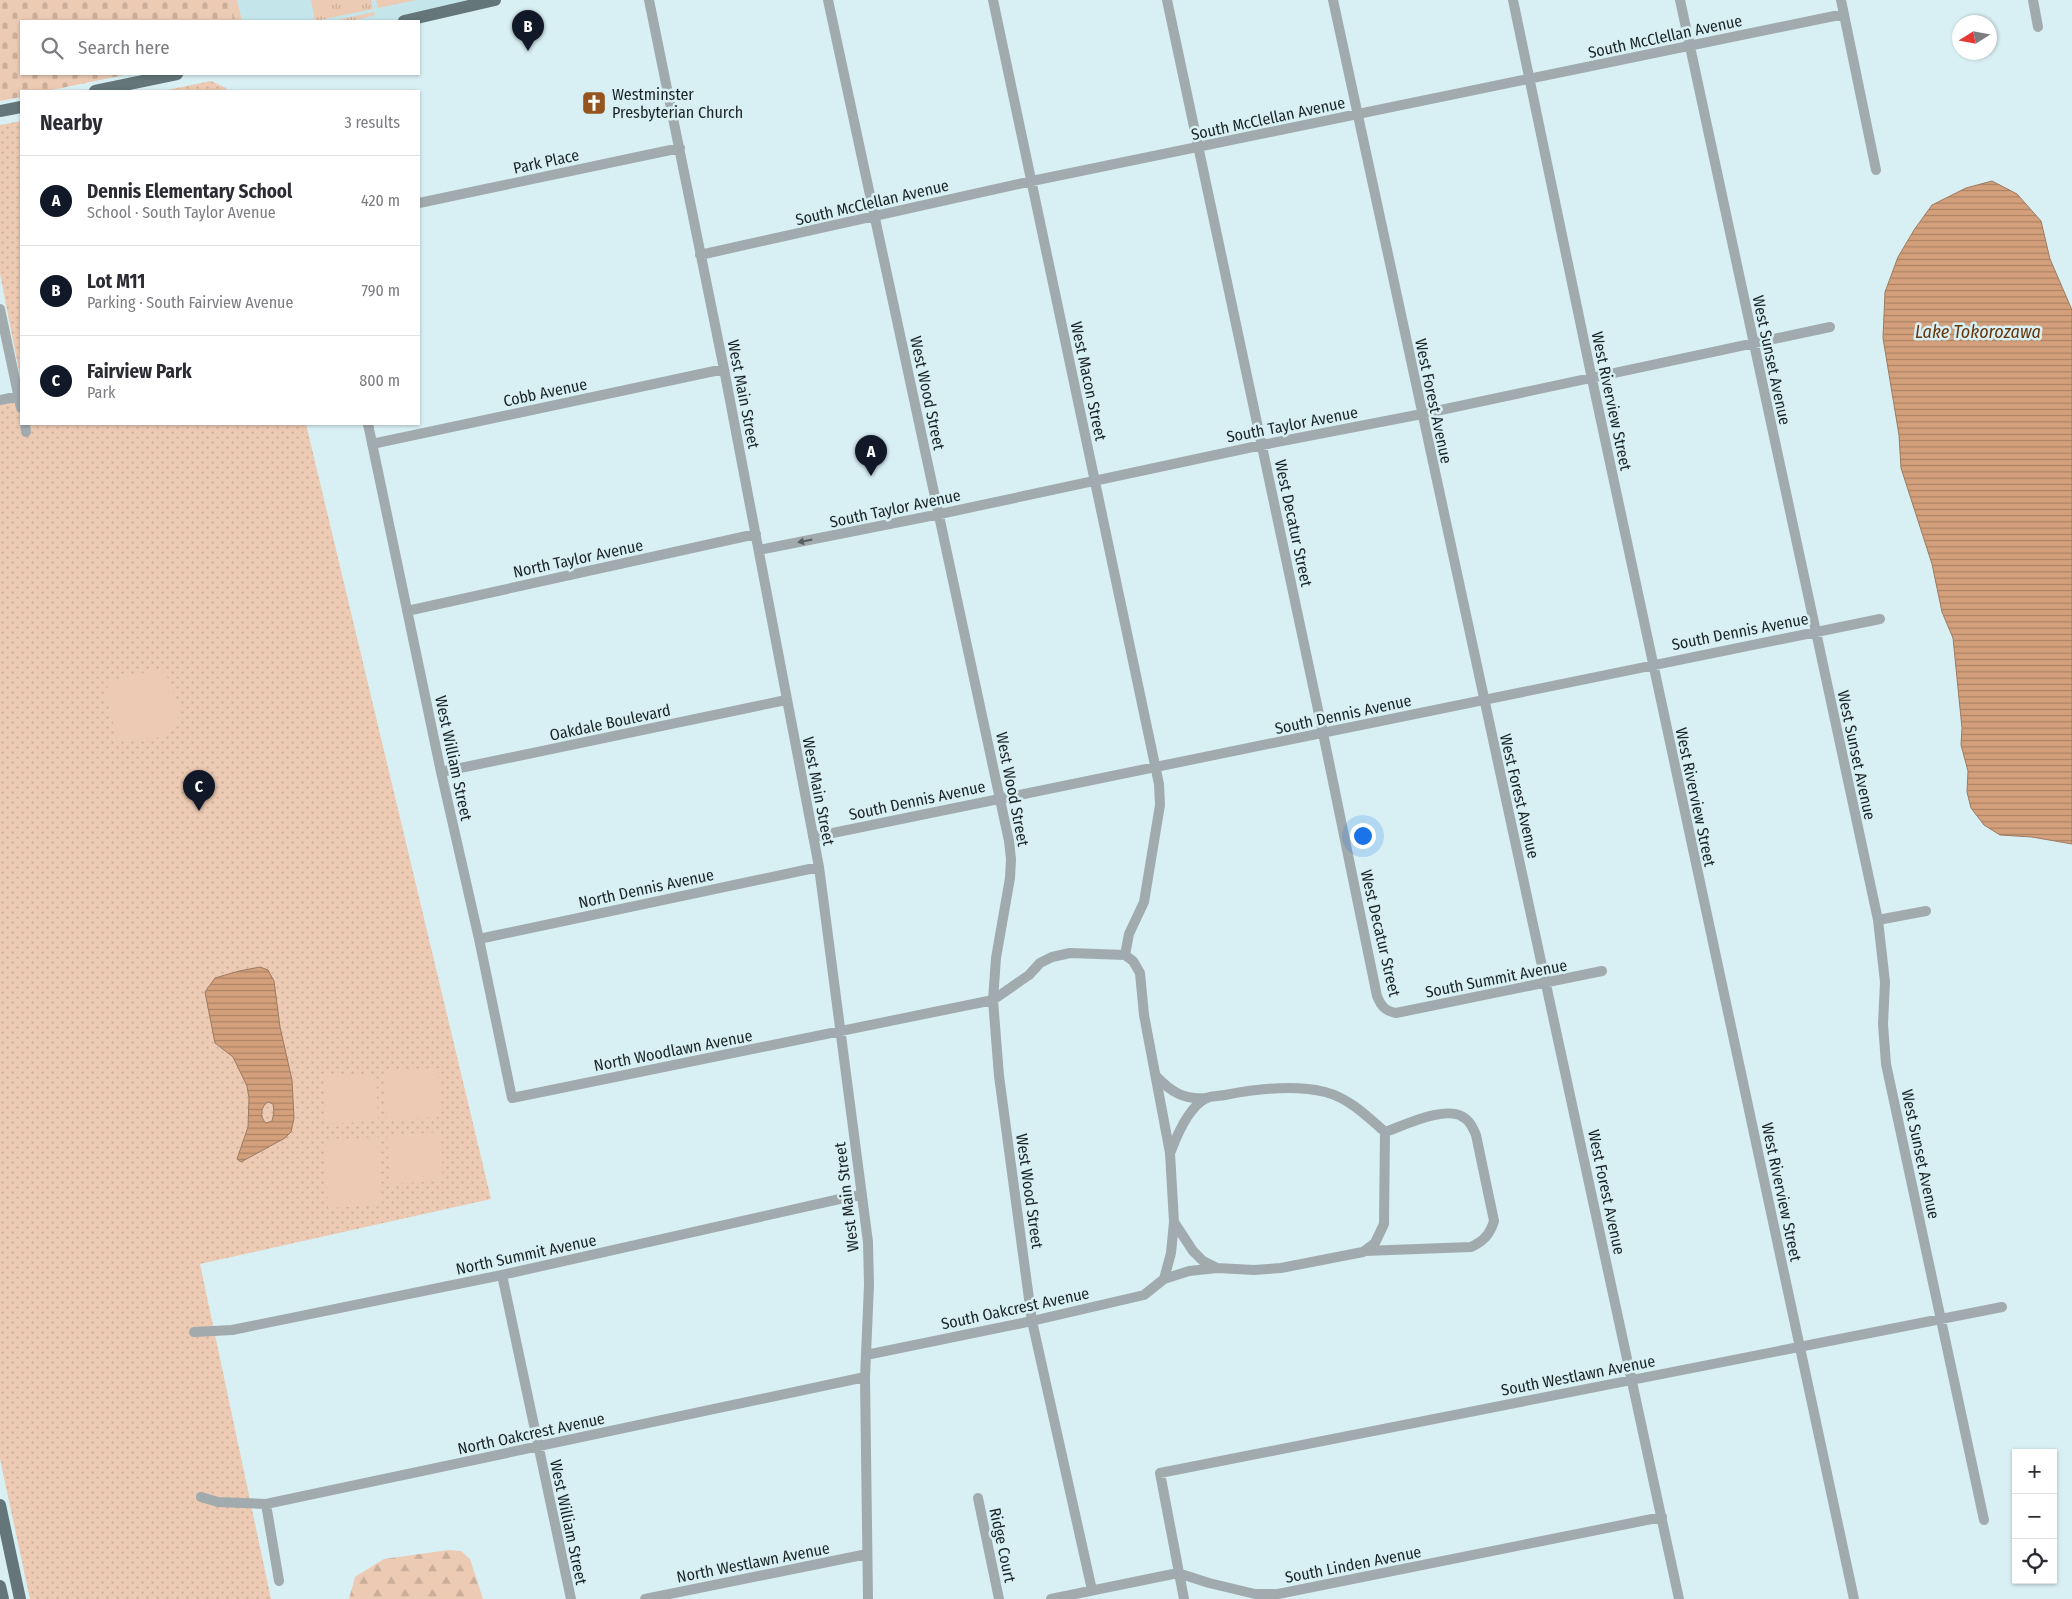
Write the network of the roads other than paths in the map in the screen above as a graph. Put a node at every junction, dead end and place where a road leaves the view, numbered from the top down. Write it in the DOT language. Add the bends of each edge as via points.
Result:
graph roads {
  1 [pos="495,0"];
  2 [pos="649,0"];
  3 [pos="828,0"];
  4 [pos="993,0"];
  5 [pos="1167,0"];
  6 [pos="1333,0"];
  7 [pos="1513,0"];
  8 [pos="1680,0"];
  9 [pos="1840,0"];
  10 [pos="2033,0"];
  11 [pos="1844,14"];
  12 [pos="408,20"];
  13 [pos="2038,27"];
  14 [pos="1690,46"];
  15 [pos="172,75"];
  16 [pos="1530,79"];
  17 [pos="100,90"];
  18 [pos="20,107"];
  19 [pos="0,111"];
  20 [pos="1357,114"];
  21 [pos="680,148"];
  22 [pos="1198,148"];
  23 [pos="1876,170"];
  24 [pos="1032,181"];
  25 [pos="420,203"];
  26 [pos="874,216"];
  27 [pos="700,255"];
  28 [pos="0,309"];
  29 [pos="1830,326"];
  30 [pos="1753,344"];
  31 [pos="724,369"];
  32 [pos="1592,379"];
  33 [pos="19,396"];
  34 [pos="0,400"];
  35 [pos="20,402"];
  36 [pos="1422,414"];
  37 [pos="368,425"];
  38 [pos="372,444"];
  39 [pos="1262,445"];
  40 [pos="1094,481"];
  41 [pos="940,514"];
  42 [pos="756,534"];
  43 [pos="759,550"];
  44 [pos="408,611"];
  45 [pos="1880,619"];
  46 [pos="1815,631"];
  47 [pos="1652,664"];
  48 [pos="786,700"];
  49 [pos="1482,700"];
  50 [pos="1323,734"];
  51 [pos="1155,768"];
  52 [pos="441,772"];
  53 [pos="1000,799"];
  54 [pos="813,837"];
  55 [pos="819,866"];
  56 [pos="1926,910"];
  57 [pos="1878,920"];
  58 [pos="479,939"];
  59 [pos="1125,955"];
  60 [pos="1602,971"];
  61 [pos="1546,983"];
  62 [pos="993,1000"];
  63 [pos="1396,1013"];
  64 [pos="840,1032"];
  65 [pos="1156,1076"];
  66 [pos="512,1098"];
  67 [pos="1206,1098"];
  68 [pos="1385,1132"];
  69 [pos="1170,1153"];
  70 [pos="862,1194"];
  71 [pos="1174,1222"];
  72 [pos="1363,1252"];
  73 [pos="1217,1268"];
  74 [pos="502,1275"];
  75 [pos="1164,1279"];
  76 [pos="2002,1307"];
  77 [pos="1941,1319"];
  78 [pos="1032,1321"];
  79 [pos="194,1332"];
  80 [pos="1800,1347"];
  81 [pos="866,1355"];
  82 [pos="866,1377"];
  83 [pos="1632,1380"];
  84 [pos="538,1448"];
  85 [pos="201,1497"];
  86 [pos="978,1498"];
  87 [pos="266,1504"];
  88 [pos="0,1505"];
  89 [pos="1662,1516"];
  90 [pos="1984,1520"];
  91 [pos="866,1554"];
  92 [pos="1178,1573"];
  93 [pos="279,1581"];
  94 [pos="0,1586"];
  95 [pos="1092,1590"];
  96 [pos="3,1599"];
  97 [pos="20,1599"];
  98 [pos="571,1599"];
  99 [pos="646,1599"];
  100 [pos="868,1599"];
  101 [pos="999,1599"];
  102 [pos="1051,1599"];
  103 [pos="1184,1599"];
  104 [pos="1679,1599"];
  105 [pos="1854,1599"];
  1 -- 12 [label="main road"];
  2 -- 21 [label="street, West Main Street"];
  3 -- 26 [label="street, West Wood Street"];
  4 -- 24 [label="street, West Macon Street"];
  5 -- 22 [label="street, West Decatur Street"];
  6 -- 20 [label="street, West Forest Avenue"];
  7 -- 16 [label="street, West Riverview Street"];
  8 -- 14 [label="street, West Sunset Avenue"];
  9 -- 11 [label="street"];
  10 -- 13 [label="street"];
  11 -- 14 [label="street, South McClellan Avenue"];
  11 -- 23 [label="street"];
  14 -- 16 [label="street, South McClellan Avenue"];
  14 -- 30 [label="street, West Sunset Avenue"];
  15 -- 17 [label="main road"];
  16 -- 20 [label="street, South McClellan Avenue"];
  16 -- 32 [label="street, West Riverview Street"];
  18 -- 19 [label="main road"];
  20 -- 22 [label="street, South McClellan Avenue"];
  20 -- 36 [label="street, West Forest Avenue"];
  21 -- 25 [label="street, Park Place"];
  21 -- 27 [label="street, West Main Street"];
  22 -- 24 [label="street, South McClellan Avenue"];
  22 -- 39 [label="street, West Decatur Street"];
  24 -- 26 [label="street, South McClellan Avenue"];
  24 -- 40 [label="street, West Macon Street"];
  26 -- 27 [label="street, South McClellan Avenue"];
  26 -- 41 [label="street, West Wood Street"];
  27 -- 31 [label="street, West Main Street"];
  28 -- 33 [label="street"];
  29 -- 30 [label="street, South Taylor Avenue"];
  30 -- 32 [label="street, South Taylor Avenue"];
  30 -- 46 [label="street, West Sunset Avenue"];
  31 -- 38 [label="street, Cobb Avenue"];
  31 -- 42 [label="street, West Main Street"];
  32 -- 36 [label="street, South Taylor Avenue"];
  32 -- 47 [label="street, West Riverview Street"];
  33 -- 34 [label="street"];
  33 -- 35 [label="street"];
  36 -- 39 [label="street, South Taylor Avenue"];
  36 -- 49 [label="street, West Forest Avenue"];
  37 -- 38 [label="street, West William Street"];
  38 -- 44 [label="street, West William Street"];
  39 -- 40 [label="street, South Taylor Avenue"];
  39 -- 50 [label="street, West Decatur Street"];
  40 -- 41 [label="street, South Taylor Avenue"];
  40 -- 51 [label="street, West Macon Street"];
  41 -- 43 [label="street, South Taylor Avenue, one-way"];
  41 -- 53 [label="street, West Wood Street"];
  42 -- 43 [label="street, West Main Street"];
  42 -- 44 [label="street, North Taylor Avenue"];
  43 -- 48 [label="street, West Main Street"];
  44 -- 52 [label="street, West William Street"];
  45 -- 46 [label="street, South Dennis Avenue"];
  46 -- 47 [label="street, South Dennis Avenue"];
  46 -- 57 [label="street, West Sunset Avenue"];
  47 -- 49 [label="street, South Dennis Avenue"];
  47 -- 80 [label="street, West Riverview Street"];
  48 -- 52 [label="street, Oakdale Boulevard"];
  48 -- 54 [label="street, West Main Street"];
  49 -- 50 [label="street, South Dennis Avenue"];
  49 -- 61 [label="street, West Forest Avenue"];
  50 -- 51 [label="street, South Dennis Avenue"];
  50 -- 63 [label="street, West Decatur Street" via="1377,996 1388,1012"];
  51 -- 53 [label="street, South Dennis Avenue"];
  51 -- 59 [label="street, West Macon Street" via="1160,805 1144,902 1129,934"];
  52 -- 58 [label="street, West William Street"];
  53 -- 54 [label="street, South Dennis Avenue"];
  53 -- 62 [label="street, West Wood Street" via="1011,859"];
  54 -- 55 [label="street, West Main Street"];
  55 -- 58 [label="street, North Dennis Avenue"];
  55 -- 64 [label="street, West Main Street"];
  56 -- 57 [label="street"];
  57 -- 77 [label="street, West Sunset Avenue" via="1885,982 1883,1024 1886,1064"];
  58 -- 66 [label="street, West William Street"];
  59 -- 62 [label="street" via="1070,953 1052,957"];
  59 -- 65 [label="street" via="1133,960 1140,973"];
  60 -- 61 [label="street, South Summit Avenue"];
  61 -- 63 [label="street, South Summit Avenue"];
  61 -- 83 [label="street, West Forest Avenue"];
  62 -- 64 [label="street, North Woodlawn Avenue"];
  62 -- 78 [label="street, West Wood Street" via="999,1076"];
  64 -- 66 [label="street, North Woodlawn Avenue"];
  64 -- 70 [label="street, West Main Street"];
  65 -- 67 [label="street" via="1179,1095"];
  65 -- 69 [label="street"];
  67 -- 68 [label="street" via="1254,1089 1325,1092 1351,1104"];
  67 -- 69 [label="street" via="1188,1116"];
  68 -- 72 [label="street" via="1384,1224 1375,1243"];
  68 -- 72 [label="street" via="1449,1112 1462,1116 1476,1135 1494,1221 1486,1238 1471,1247"];
  69 -- 71 [label="street"];
  70 -- 74 [label="street, North Summit Avenue"];
  70 -- 81 [label="street, West Main Street" via="868,1242"];
  71 -- 73 [label="street" via="1193,1251"];
  71 -- 75 [label="street"];
  72 -- 73 [label="street" via="1281,1268"];
  73 -- 75 [label="street" via="1189,1271"];
  74 -- 79 [label="street, North Summit Avenue" via="232,1330"];
  74 -- 84 [label="street, West William Street"];
  75 -- 78 [label="street, South Oakcrest Avenue" via="1144,1295"];
  76 -- 77 [label="street, South Westlawn Avenue"];
  77 -- 80 [label="street, South Westlawn Avenue"];
  77 -- 90 [label="street, West Sunset Avenue"];
  78 -- 81 [label="street, South Oakcrest Avenue"];
  78 -- 95 [label="street, West Wood Street"];
  80 -- 83 [label="street, South Westlawn Avenue"];
  80 -- 105 [label="street, West Riverview Street"];
  81 -- 82 [label="street, West Main Street"];
  82 -- 84 [label="street, North Oakcrest Avenue"];
  82 -- 91 [label="street, West Main Street"];
  83 -- 89 [label="street, West Forest Avenue"];
  83 -- 92 [label="street, South Westlawn Avenue" via="1160,1473"];
  84 -- 87 [label="street, North Oakcrest Avenue"];
  84 -- 98 [label="street, West William Street"];
  85 -- 87 [label="street, North Oakcrest Avenue" via="218,1502"];
  86 -- 101 [label="street, Ridge Court"];
  87 -- 93 [label="street"];
  88 -- 97 [label="main road"];
  89 -- 92 [label="street, South Linden Avenue" via="1278,1594 1255,1594"];
  89 -- 104 [label="street, West Forest Avenue"];
  91 -- 99 [label="street, North Westlawn Avenue"];
  91 -- 100 [label="street, West Main Street"];
  92 -- 95 [label="street, South Linden Avenue"];
  92 -- 103 [label="street"];
  94 -- 96 [label="main road"];
  95 -- 102 [label="street, South Linden Avenue"];
}
